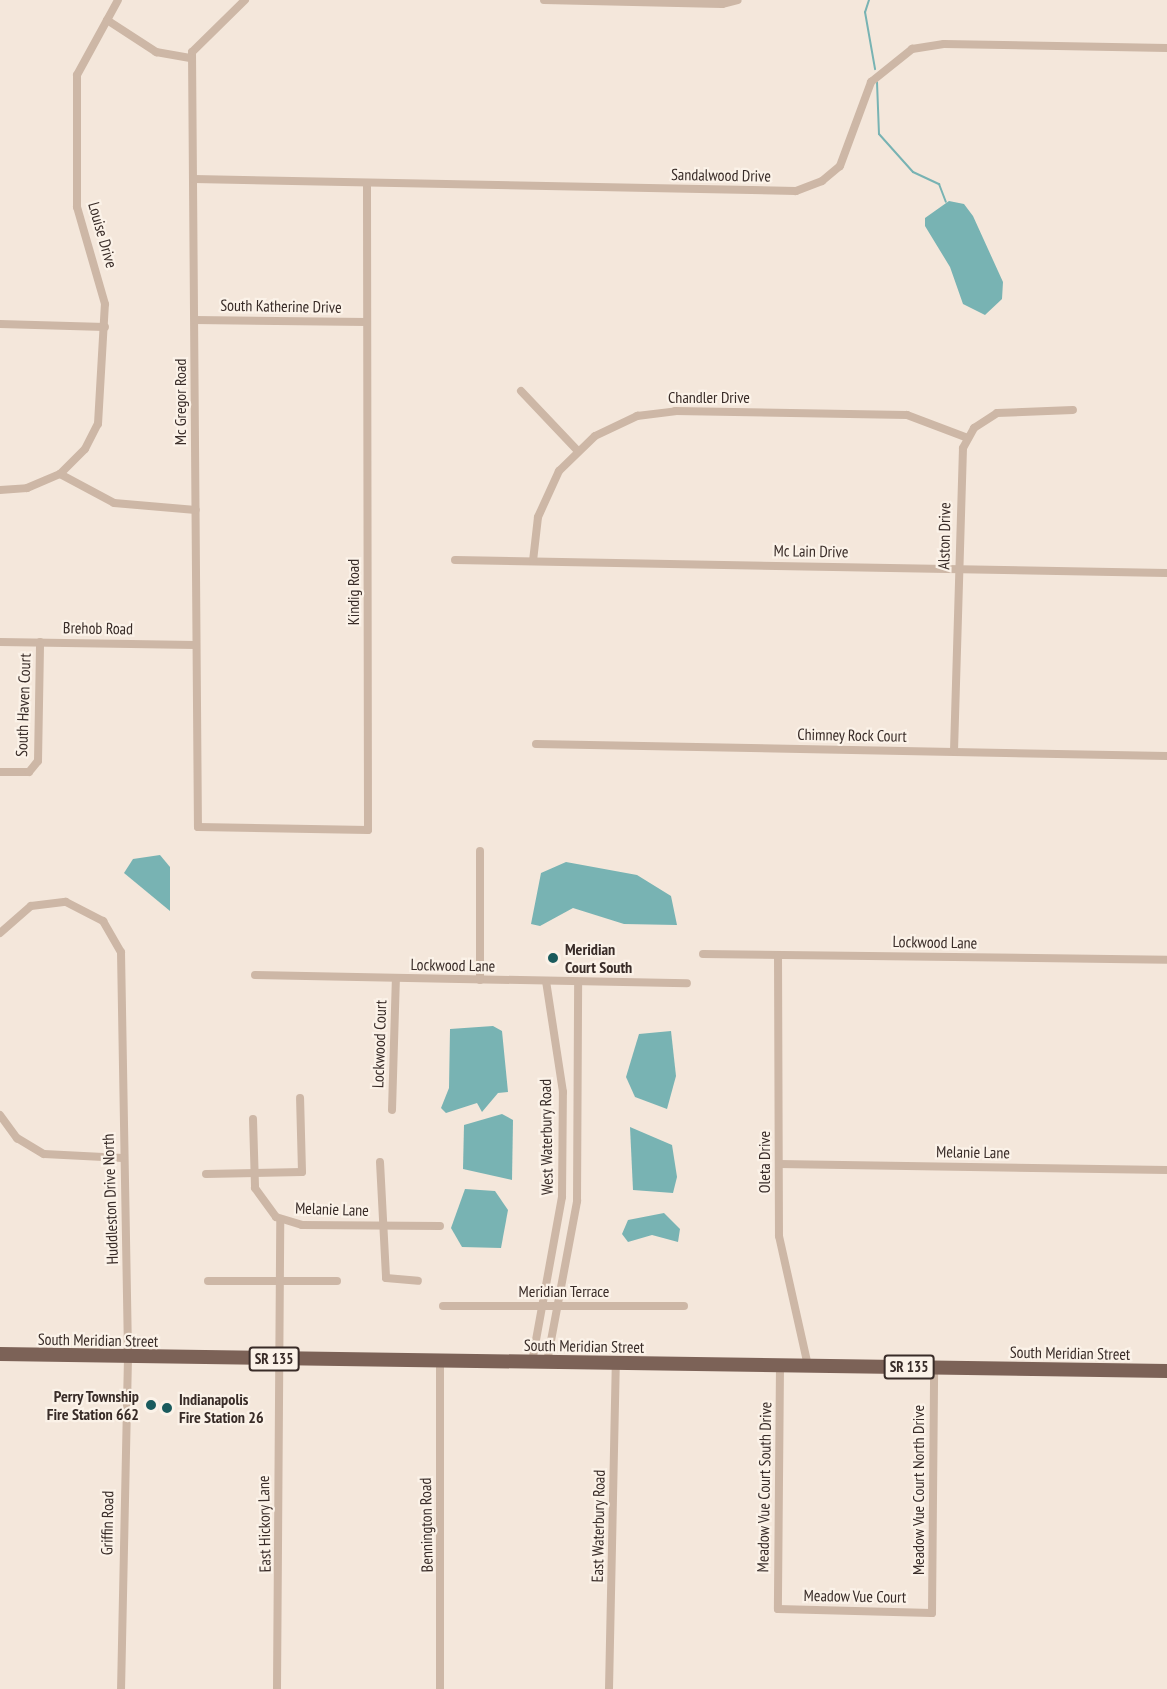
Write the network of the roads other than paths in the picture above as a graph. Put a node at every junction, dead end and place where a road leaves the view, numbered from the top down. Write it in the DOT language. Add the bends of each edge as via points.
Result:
graph roads {
  1 [pos="118,0"];
  2 [pos="245,0"];
  3 [pos="544,0"];
  4 [pos="738,0"];
  5 [pos="107,20"];
  6 [pos="1167,48"];
  7 [pos="191,58"];
  8 [pos="194,179"];
  9 [pos="367,184"];
  10 [pos="195,320"];
  11 [pos="367,322"];
  12 [pos="0,324"];
  13 [pos="105,327"];
  14 [pos="520,391"];
  15 [pos="1073,410"];
  16 [pos="968,438"];
  17 [pos="578,451"];
  18 [pos="60,474"];
  19 [pos="0,490"];
  20 [pos="196,510"];
  21 [pos="455,560"];
  22 [pos="533,561"];
  23 [pos="958,569"];
  24 [pos="1167,573"];
  25 [pos="0,642"];
  26 [pos="40,642"];
  27 [pos="196,645"];
  28 [pos="536,744"];
  29 [pos="954,751"];
  30 [pos="1167,756"];
  31 [pos="0,772"];
  32 [pos="198,827"];
  33 [pos="480,851"];
  34 [pos="0,933"];
  35 [pos="703,954"];
  36 [pos="778,955"];
  37 [pos="1167,960"];
  38 [pos="255,975"];
  39 [pos="396,979"];
  40 [pos="480,980"];
  41 [pos="546,981"];
  42 [pos="578,982"];
  43 [pos="687,983"];
  44 [pos="300,1098"];
  45 [pos="392,1110"];
  46 [pos="0,1115"];
  47 [pos="253,1119"];
  48 [pos="123,1158"];
  49 [pos="380,1162"];
  50 [pos="779,1164"];
  51 [pos="1167,1170"];
  52 [pos="253,1173"];
  53 [pos="206,1174"];
  54 [pos="280,1219"];
  55 [pos="383,1226"];
  56 [pos="440,1226"];
  57 [pos="208,1281"];
  58 [pos="278,1281"];
  59 [pos="337,1281"];
  60 [pos="418,1281"];
  61 [pos="443,1306"];
  62 [pos="542,1306"];
  63 [pos="558,1306"];
  64 [pos="684,1306"];
  65 [pos="0,1354"];
  66 [pos="128,1357"];
  67 [pos="276,1359"];
  68 [pos="440,1361"];
  69 [pos="532,1362"];
  70 [pos="547,1362"];
  71 [pos="616,1363"];
  72 [pos="780,1366"];
  73 [pos="808,1366"];
  74 [pos="934,1368"];
  75 [pos="1167,1371"];
  76 [pos="778,1609"];
  77 [pos="932,1613"];
  78 [pos="121,1689"];
  79 [pos="277,1689"];
  80 [pos="440,1689"];
  81 [pos="609,1689"];
  1 -- 5 [label="street, Louise Drive"];
  2 -- 7 [label="street"];
  3 -- 4 [label="street"];
  5 -- 7 [label="street" via="156,52"];
  5 -- 13 [label="street, Louise Drive" via="83,57 77,85 77,207 103,289"];
  6 -- 9 [label="street, Sandalwood Drive" via="944,44 912,49 871,82 840,166 822,181 796,191"];
  7 -- 8 [label="street, Mc Gregor Road"];
  8 -- 9 [label="street, Sandalwood Drive"];
  8 -- 10 [label="street, Mc Gregor Road"];
  9 -- 11 [label="street, Kindig Road"];
  10 -- 11 [label="street, South Katherine Drive"];
  10 -- 20 [label="street, Mc Gregor Road"];
  11 -- 32 [label="street, Kindig Road" via="368,830"];
  12 -- 13 [label="street"];
  13 -- 18 [label="street, Louise Drive" via="98,424 85,449"];
  14 -- 17 [label="street"];
  15 -- 16 [label="street" via="1001,411 980,423"];
  16 -- 17 [label="street, Chandler Drive" via="906,415 675,411 619,423"];
  16 -- 23 [label="street, Alston Drive" via="961,459"];
  17 -- 22 [label="street, Chandler Drive" via="548,491"];
  18 -- 19 [label="street" via="27,488"];
  18 -- 20 [label="street" via="120,504"];
  20 -- 27 [label="street, Mc Gregor Road"];
  21 -- 22 [label="street, Mc Lain Drive"];
  22 -- 23 [label="street, Mc Lain Drive"];
  23 -- 24 [label="street, Mc Lain Drive"];
  23 -- 29 [label="street, Alston Drive"];
  25 -- 26 [label="street, Brehob Road"];
  26 -- 27 [label="street, Brehob Road"];
  26 -- 31 [label="street, South Haven Court" via="38,761 29,772"];
  27 -- 32 [label="street, Mc Gregor Road"];
  28 -- 29 [label="street, Chimney Rock Court"];
  29 -- 30 [label="street, Chimney Rock Court"];
  33 -- 40 [label="street"];
  34 -- 48 [label="street, Huddleston Drive North" via="24,909 51,902 81,907 103,921 121,952"];
  35 -- 36 [label="street, Lockwood Lane"];
  36 -- 37 [label="street, Lockwood Lane"];
  36 -- 50 [label="street, Oleta Drive"];
  38 -- 39 [label="street, Lockwood Lane"];
  39 -- 40 [label="street, Lockwood Lane"];
  39 -- 45 [label="street, Lockwood Court"];
  40 -- 41 [label="street, Lockwood Lane"];
  41 -- 42 [label="street, Lockwood Lane"];
  41 -- 62 [label="street, West Waterbury Road" via="563,1092 562,1186"];
  42 -- 43 [label="street, Lockwood Lane"];
  42 -- 63 [label="street, West Waterbury Road" via="577,1201"];
  44 -- 52 [label="street" via="302,1172"];
  46 -- 48 [label="street" via="33,1149 63,1158"];
  47 -- 52 [label="street, Melanie Lane"];
  48 -- 66 [label="street, Huddleston Drive North"];
  49 -- 55 [label="street"];
  50 -- 51 [label="street, Melanie Lane"];
  50 -- 73 [label="street, Oleta Drive" via="781,1248 801,1316"];
  52 -- 53 [label="street"];
  52 -- 54 [label="street, Melanie Lane" via="259,1199"];
  54 -- 55 [label="street, Melanie Lane" via="302,1225"];
  54 -- 58 [label="street, East Hickory Lane"];
  55 -- 56 [label="street, Melanie Lane"];
  55 -- 60 [label="street" via="388,1280"];
  57 -- 58 [label="street"];
  58 -- 59 [label="street"];
  58 -- 67 [label="street, East Hickory Lane"];
  61 -- 62 [label="street, Meridian Terrace"];
  62 -- 63 [label="street, Meridian Terrace"];
  62 -- 69 [label="street, West Waterbury Road"];
  63 -- 64 [label="street, Meridian Terrace"];
  63 -- 70 [label="street, West Waterbury Road"];
  65 -- 66 [label="main road, South Meridian Street / SR 135"];
  66 -- 67 [label="main road, South Meridian Street / SR 135"];
  66 -- 78 [label="street, Griffin Road"];
  67 -- 68 [label="main road, South Meridian Street / SR 135"];
  67 -- 79 [label="street, East Hickory Lane"];
  68 -- 69 [label="main road, South Meridian Street / SR 135"];
  68 -- 80 [label="street, Bennington Road"];
  69 -- 70 [label="main road, South Meridian Street / SR 135"];
  70 -- 71 [label="main road, South Meridian Street / SR 135"];
  71 -- 72 [label="main road, South Meridian Street / SR 135"];
  71 -- 81 [label="street, East Waterbury Road"];
  72 -- 73 [label="main road, South Meridian Street / SR 135"];
  72 -- 76 [label="street, Meadow Vue Court South Drive"];
  73 -- 74 [label="main road, South Meridian Street / SR 135"];
  74 -- 75 [label="main road, South Meridian Street / SR 135"];
  74 -- 77 [label="street, Meadow Vue Court North Drive"];
  76 -- 77 [label="street, Meadow Vue Court"];
}
